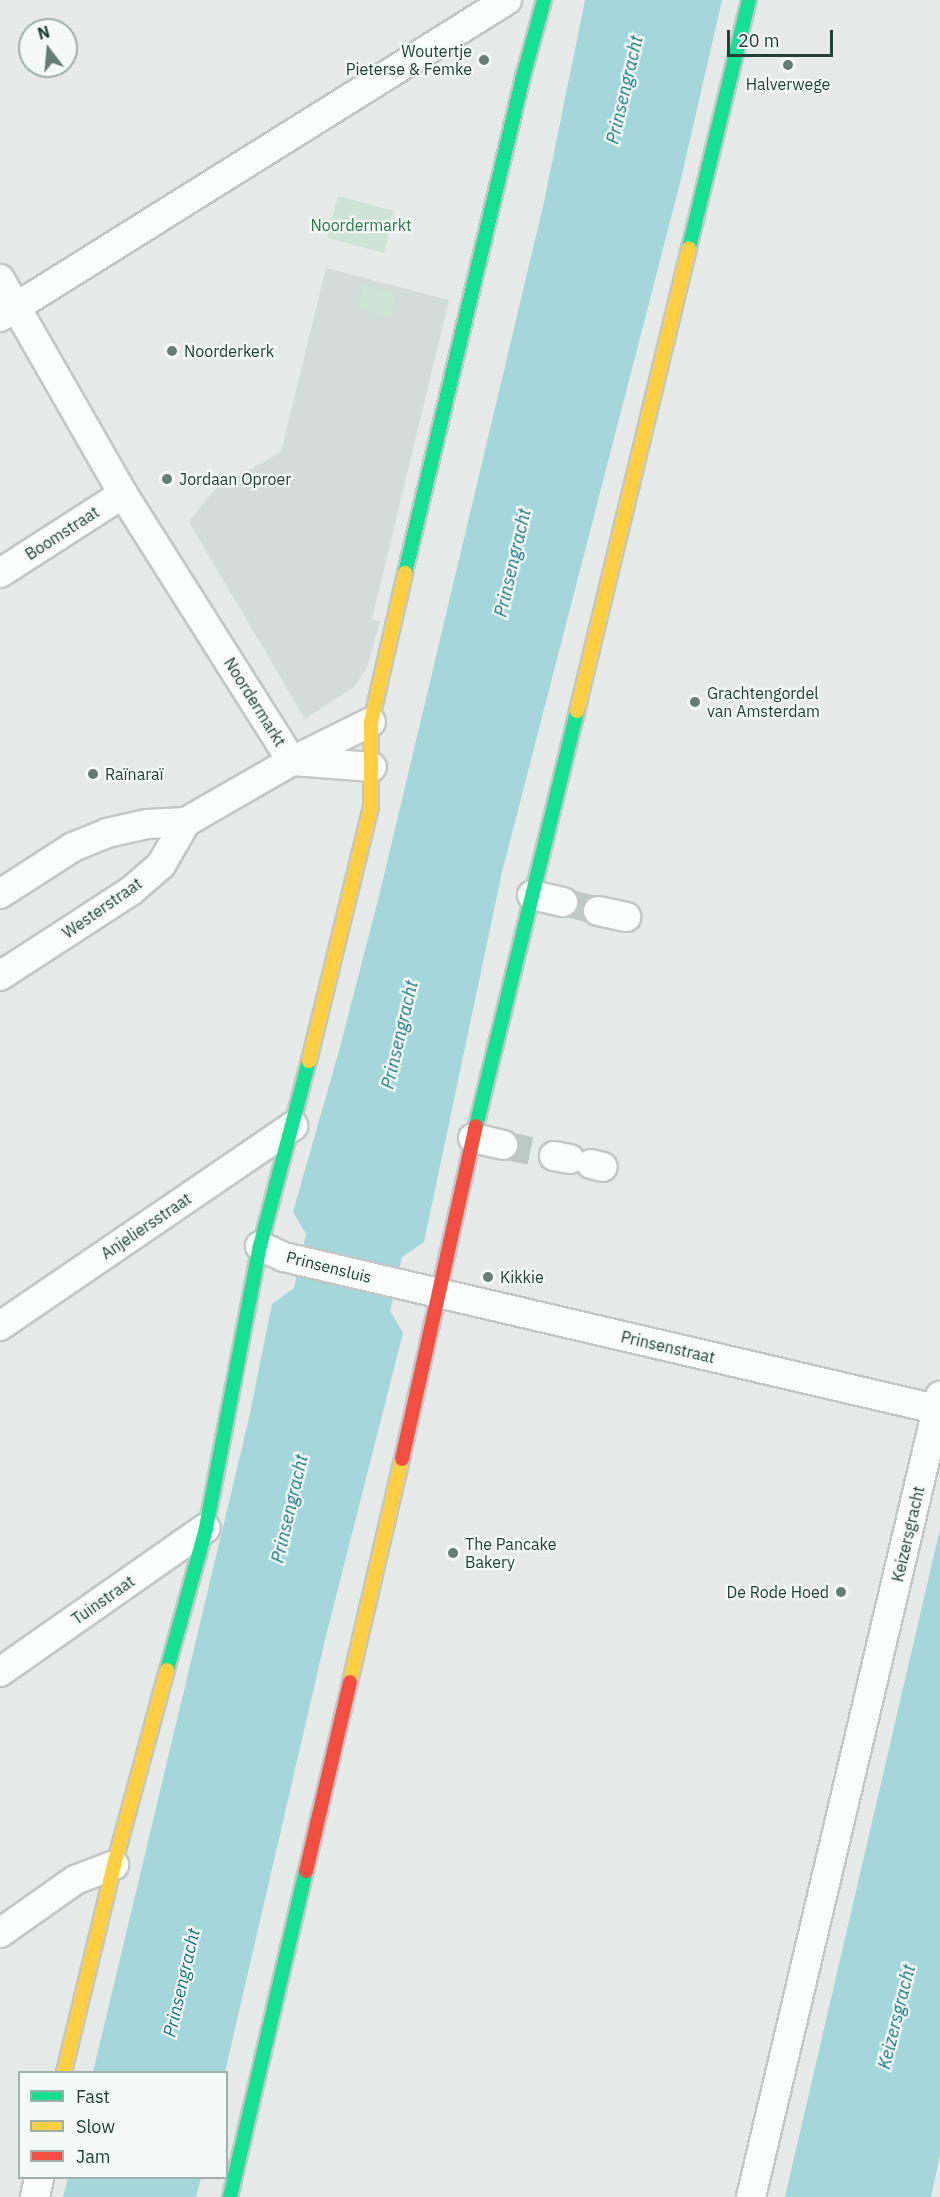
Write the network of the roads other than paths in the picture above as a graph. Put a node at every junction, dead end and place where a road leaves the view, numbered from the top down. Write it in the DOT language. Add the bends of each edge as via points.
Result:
graph roads {
  1 [pos="507,0"];
  2 [pos="544,0"];
  3 [pos="749,0"];
  4 [pos="0,279"];
  5 [pos="8,312"];
  6 [pos="123,494"];
  7 [pos="0,573"];
  8 [pos="371,722"];
  9 [pos="292,761"];
  10 [pos="372,767"];
  11 [pos="186,822"];
  12 [pos="0,894"];
  13 [pos="532,895"];
  14 [pos="563,902"];
  15 [pos="598,910"];
  16 [pos="626,917"];
  17 [pos="0,976"];
  18 [pos="293,1126"];
  19 [pos="473,1138"];
  20 [pos="503,1145"];
  21 [pos="272,1251"];
  22 [pos="400,1284"];
  23 [pos="441,1294"];
  24 [pos="0,1326"];
  25 [pos="939,1406"];
  26 [pos="206,1528"];
  27 [pos="0,1672"];
  28 [pos="114,1865"];
  29 [pos="0,1933"];
  30 [pos="64,2071"];
  31 [pos="39,2179"];
  32 [pos="35,2197"];
  33 [pos="230,2197"];
  34 [pos="751,2197"];
  1 -- 5 [label="street"];
  2 -- 8 [label="street"];
  3 -- 13 [label="street"];
  4 -- 5 [label="street, Noordermarkt"];
  5 -- 6 [label="street, Noordermarkt"];
  6 -- 7 [label="street, Boomstraat"];
  6 -- 9 [label="street, Noordermarkt"];
  8 -- 9 [label="street, Westerstraat"];
  8 -- 10 [label="street"];
  9 -- 10 [label="street"];
  9 -- 11 [label="street, Westerstraat"];
  10 -- 18 [label="street" via="371,806"];
  11 -- 12 [label="street, Westerstraat" via="147,824 107,833 73,847"];
  11 -- 17 [label="street, Westerstraat" via="161,865 131,891"];
  13 -- 14 [label="street"];
  13 -- 19 [label="street"];
  15 -- 16 [label="street"];
  18 -- 21 [label="street"];
  18 -- 24 [label="street, Anjeliersstraat"];
  19 -- 20 [label="street"];
  19 -- 23 [label="street"];
  21 -- 22 [label="street, Prinsensluis"];
  21 -- 26 [label="street"];
  22 -- 23 [label="street, Prinsenstraat"];
  23 -- 25 [label="street, Prinsenstraat"];
  23 -- 33 [label="street"];
  25 -- 34 [label="street, Keizersgracht"];
  26 -- 27 [label="street, Tuinstraat"];
  26 -- 28 [label="street"];
  28 -- 29 [label="street" via="75,1880"];
  28 -- 30 [label="street"];
  31 -- 32 [label="street"];
}
